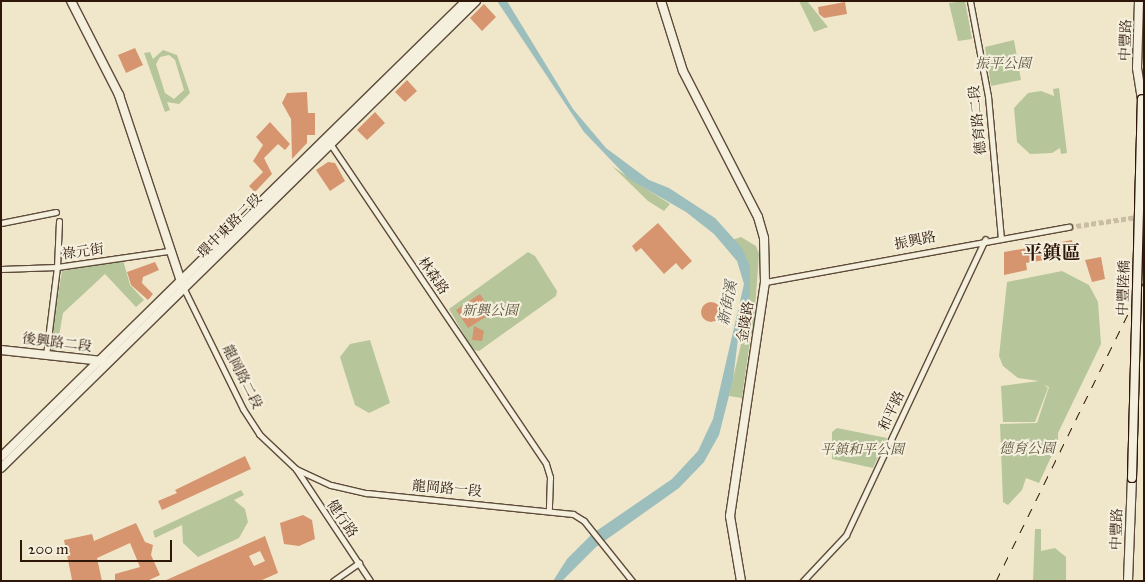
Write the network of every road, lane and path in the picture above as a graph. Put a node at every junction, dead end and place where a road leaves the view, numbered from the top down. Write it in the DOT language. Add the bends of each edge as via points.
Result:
graph roads {
  1 [pos="71,1"];
  2 [pos="466,1"];
  3 [pos="476,1"];
  4 [pos="661,1"];
  5 [pos="970,1"];
  6 [pos="1141,3"];
  7 [pos="1142,75"];
  8 [pos="1142,99"];
  9 [pos="328,141"];
  10 [pos="56,212"];
  11 [pos="59,221"];
  12 [pos="1,223"];
  13 [pos="1069,227"];
  14 [pos="1001,238"];
  15 [pos="985,239"];
  16 [pos="168,251"];
  17 [pos="58,267"];
  18 [pos="1,269"];
  19 [pos="765,282"];
  20 [pos="183,287"];
  21 [pos="1,350"];
  22 [pos="46,355"];
  23 [pos="105,362"];
  24 [pos="2,463"];
  25 [pos="296,470"];
  26 [pos="1132,478"];
  27 [pos="549,509"];
  28 [pos="359,563"];
  29 [pos="333,581"];
  30 [pos="370,581"];
  31 [pos="632,581"];
  32 [pos="741,581"];
  33 [pos="803,581"];
  34 [pos="1128,581"];
  1 -- 16 [label="main road" via="119,95"];
  2 -- 9 [label="main road, 環中東路二段"];
  3 -- 9 [label="main road, 環中東路二段"];
  4 -- 19 [label="main road, 金陵路" via="689,83 760,222"];
  5 -- 14 [label="street, 德育路二段" via="988,96"];
  6 -- 7 [label="main road, 中豐路" via="1137,68"];
  7 -- 8 [label="main road, 中豐路"];
  8 -- 26 [label="main road, 中豐陸橋, bridge"];
  9 -- 20 [label="main road, 環中東路二段"];
  9 -- 27 [label="street, 林森路" via="546,464 550,476"];
  10 -- 12 [label="street"];
  11 -- 17 [label="street"];
  13 -- 14 [label="street, 振興路"];
  14 -- 15 [label="street, 振興路"];
  15 -- 19 [label="street, 振興路"];
  15 -- 33 [label="street, 和平路" via="846,535"];
  16 -- 17 [label="street, 祿元街"];
  16 -- 20 [label="main road"];
  17 -- 18 [label="street, 祿元街"];
  17 -- 22 [label="street"];
  19 -- 32 [label="main road, 金陵路" via="730,516"];
  20 -- 23 [label="main road, 環中東路二段"];
  20 -- 25 [label="street, 龍岡路二段" via="243,409 259,434"];
  21 -- 22 [label="main road, 後興路二段"];
  22 -- 23 [label="main road, 後興路二段"];
  23 -- 24 [label="main road, 環中東路二段"];
  25 -- 27 [label="street, 龍岡路一段" via="331,485 367,493"];
  25 -- 28 [label="street, 健行路"];
  26 -- 34 [label="main road, 中豐路"];
  27 -- 31 [label="street, 龍岡路一段" via="578,517"];
  28 -- 29 [label="street"];
  28 -- 30 [label="street, 健行路"];
}
